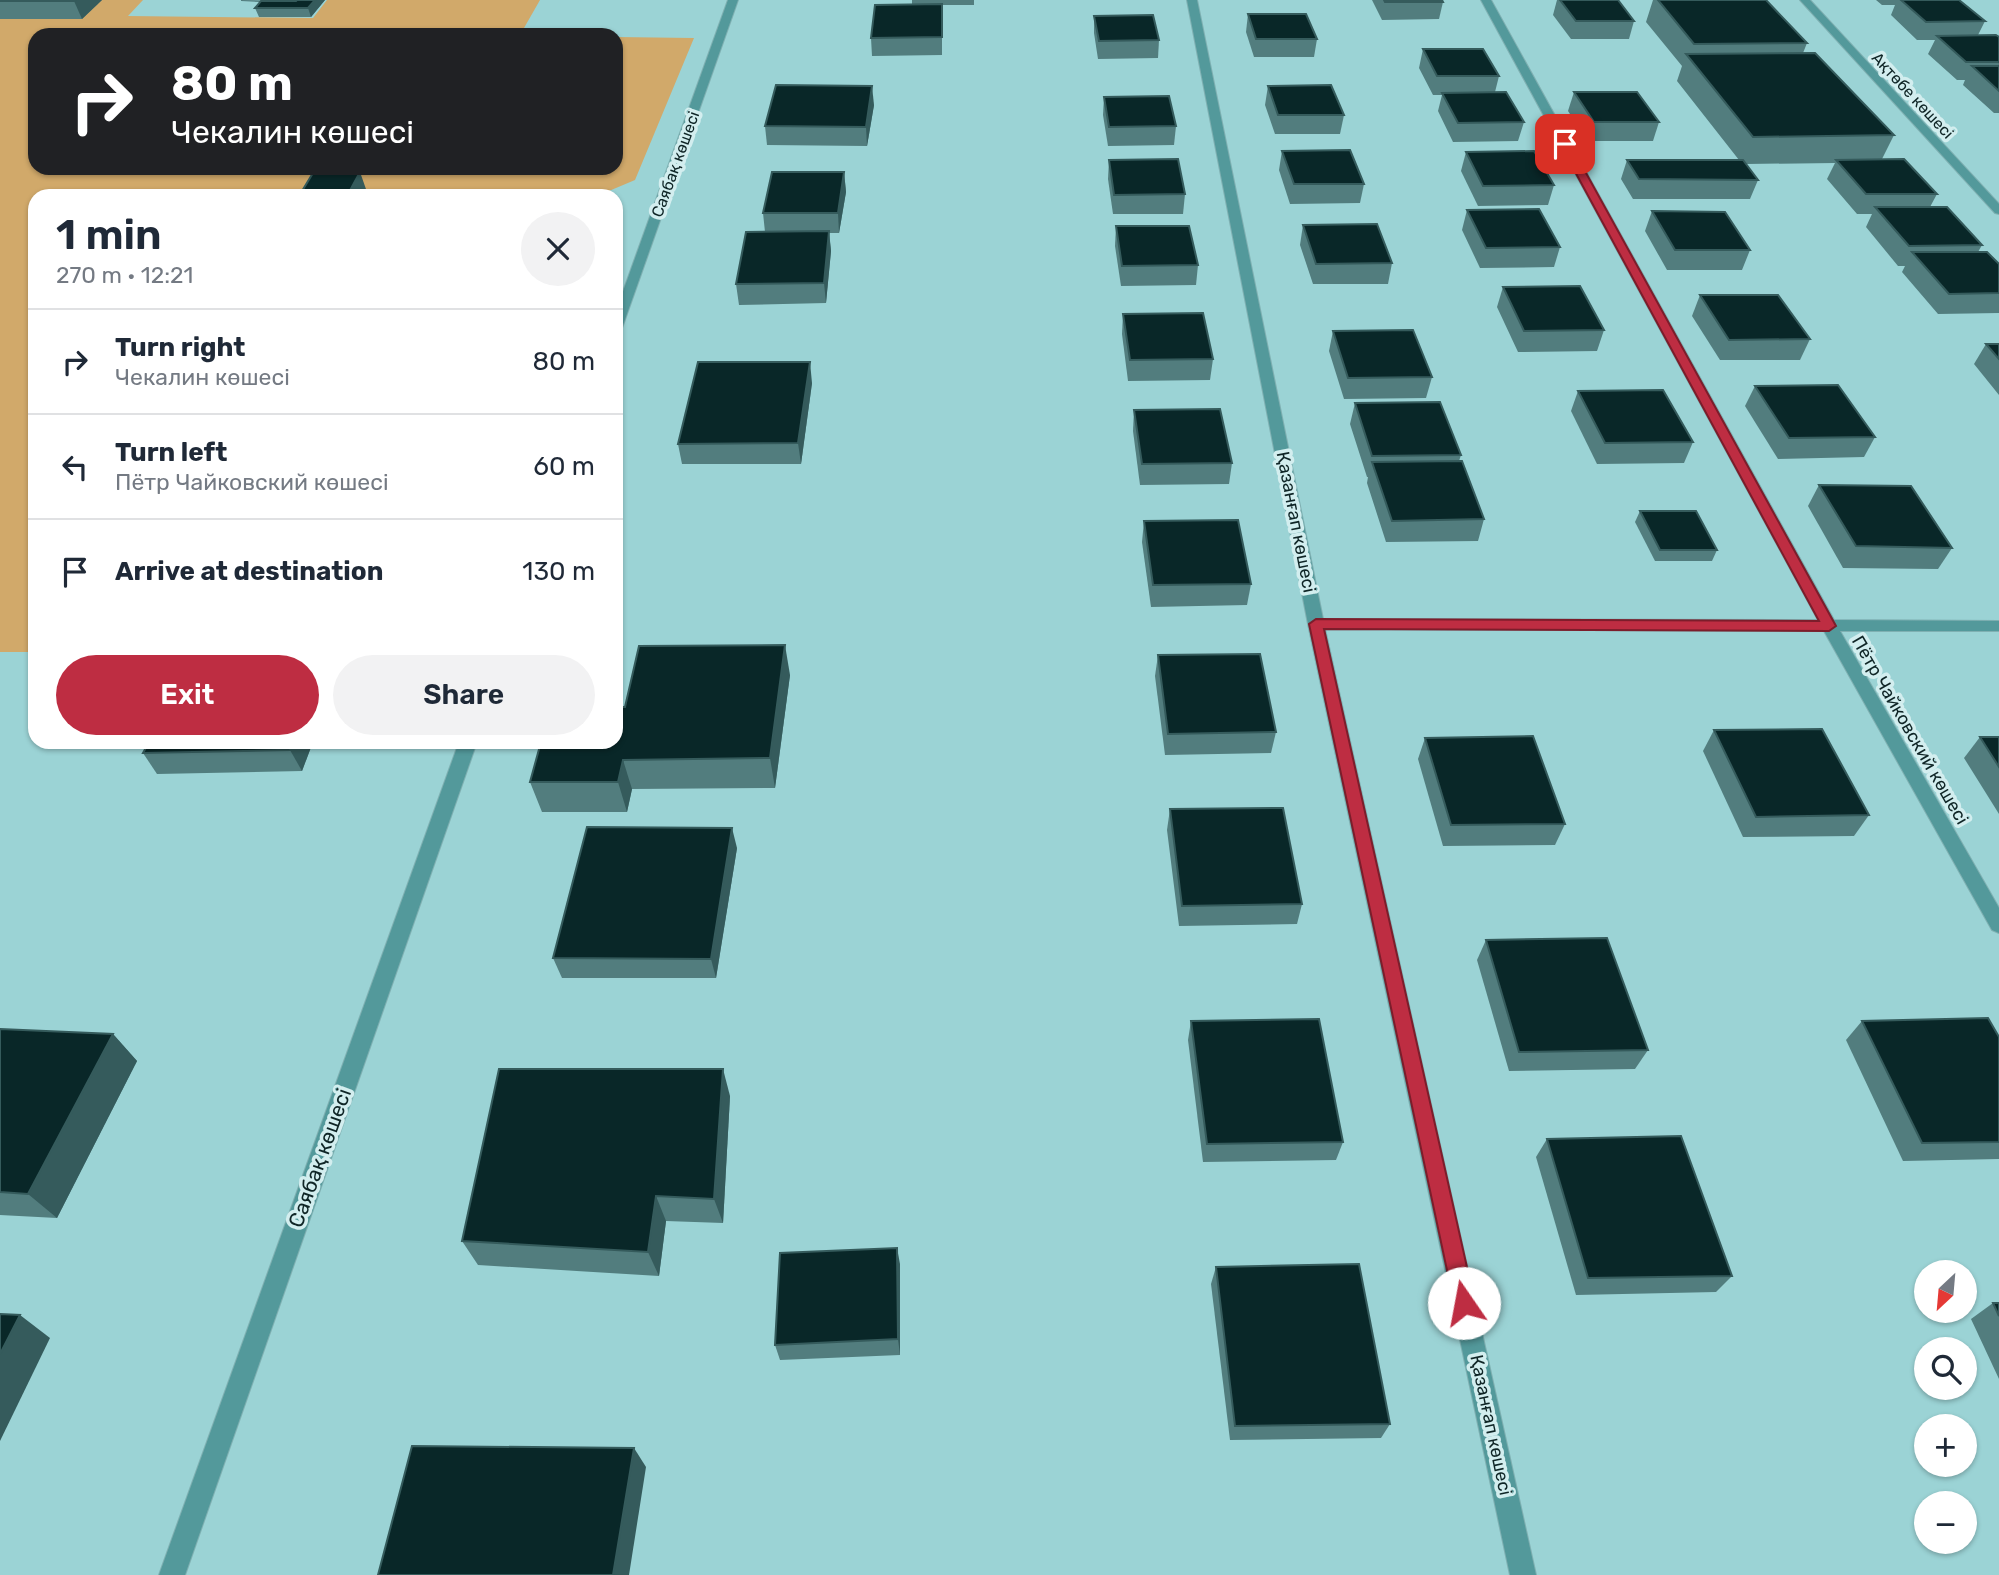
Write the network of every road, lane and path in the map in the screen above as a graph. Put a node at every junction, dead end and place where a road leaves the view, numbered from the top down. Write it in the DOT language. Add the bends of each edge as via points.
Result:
graph roads {
  1 [pos="733,0"];
  2 [pos="1192,0"];
  3 [pos="1486,0"];
  4 [pos="1805,0"];
  5 [pos="1999,211"];
  6 [pos="623,308"];
  7 [pos="1316,624"];
  8 [pos="1829,626"];
  9 [pos="1999,626"];
  10 [pos="466,749"];
  11 [pos="1999,925"];
  12 [pos="172,1575"];
  13 [pos="1523,1575"];
  1 -- 6 [label="street, Саябақ көшесі"];
  2 -- 7 [label="street, Қазанғап көшесі"];
  3 -- 8 [label="street, Пётр Чайковский көшесі"];
  4 -- 5 [label="street, Ақтөбе көшесі"];
  7 -- 8 [label="street"];
  7 -- 13 [label="street, Қазанғап көшесі"];
  8 -- 9 [label="street"];
  8 -- 11 [label="street, Пётр Чайковский көшесі"];
  10 -- 12 [label="street, Саябақ көшесі"];
}
